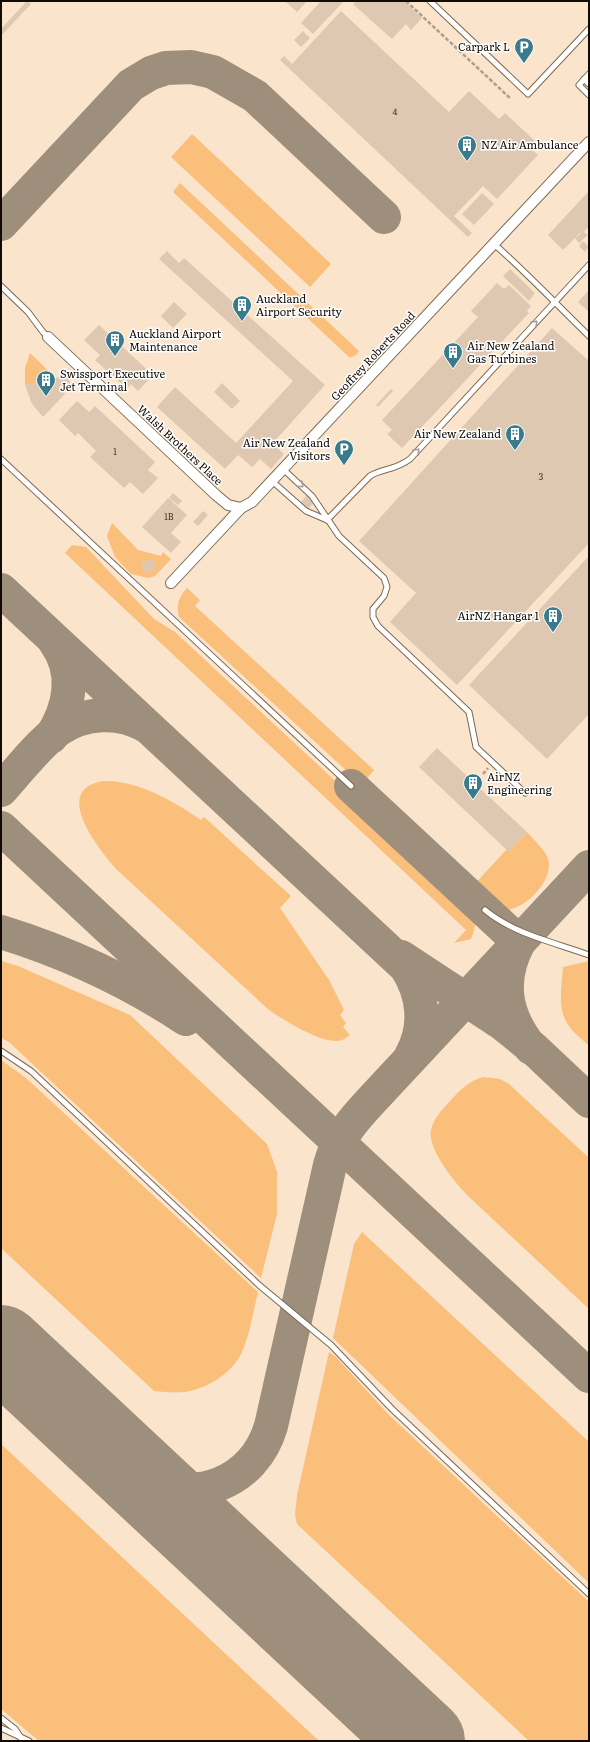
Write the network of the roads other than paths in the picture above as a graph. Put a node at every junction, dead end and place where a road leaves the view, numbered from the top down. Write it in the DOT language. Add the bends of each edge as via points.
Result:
graph roads {
  1 [pos="430,1"];
  2 [pos="589,29"];
  3 [pos="589,74"];
  4 [pos="584,79"];
  5 [pos="589,84"];
  6 [pos="589,95"];
  7 [pos="589,142"];
  8 [pos="494,244"];
  9 [pos="589,265"];
  10 [pos="1,286"];
  11 [pos="554,302"];
  12 [pos="589,336"];
  13 [pos="48,337"];
  14 [pos="1,459"];
  15 [pos="284,469"];
  16 [pos="272,481"];
  17 [pos="241,508"];
  18 [pos="327,520"];
  19 [pos="171,583"];
  20 [pos="351,786"];
  21 [pos="525,793"];
  22 [pos="485,910"];
  23 [pos="589,955"];
  24 [pos="1,1051"];
  25 [pos="589,1594"];
  26 [pos="1,1718"];
  27 [pos="1,1728"];
  28 [pos="22,1739"];
  29 [pos="29,1741"];
  1 -- 2 [label="lane" via="528,94"];
  3 -- 4 [label="lane"];
  4 -- 5 [label="lane"];
  4 -- 6 [label="lane" via="578,85"];
  7 -- 8 [label="street, Geoffrey Roberts Road"];
  8 -- 11 [label="lane"];
  8 -- 15 [label="street, Geoffrey Roberts Road"];
  9 -- 11 [label="lane"];
  10 -- 13 [label="lane, Walsh Brothers Place" via="24,308"];
  11 -- 12 [label="lane"];
  18 -- 11 [label="lane, one-way" via="370,476 402,465 410,459"];
  13 -- 17 [label="street, Walsh Brothers Place" via="216,496 228,504"];
  14 -- 20 [label="lane"];
  15 -- 16 [label="street, Geoffrey Roberts Road"];
  15 -- 18 [label="lane, one-way" via="312,496"];
  16 -- 17 [label="street, Geoffrey Roberts Road" via="252,502"];
  16 -- 18 [label="lane" via="306,511"];
  17 -- 19 [label="street, Geoffrey Roberts Road"];
  18 -- 21 [label="lane" via="339,536 387,582 388,587 384,596 373,609 378,626 469,712 476,747"];
  22 -- 23 [label="lane" via="519,931"];
  24 -- 25 [label="lane" via="31,1071 259,1286 331,1345 392,1409"];
  26 -- 28 [label="lane" via="15,1729"];
  27 -- 28 [label="lane"];
  28 -- 29 [label="lane"];
}
